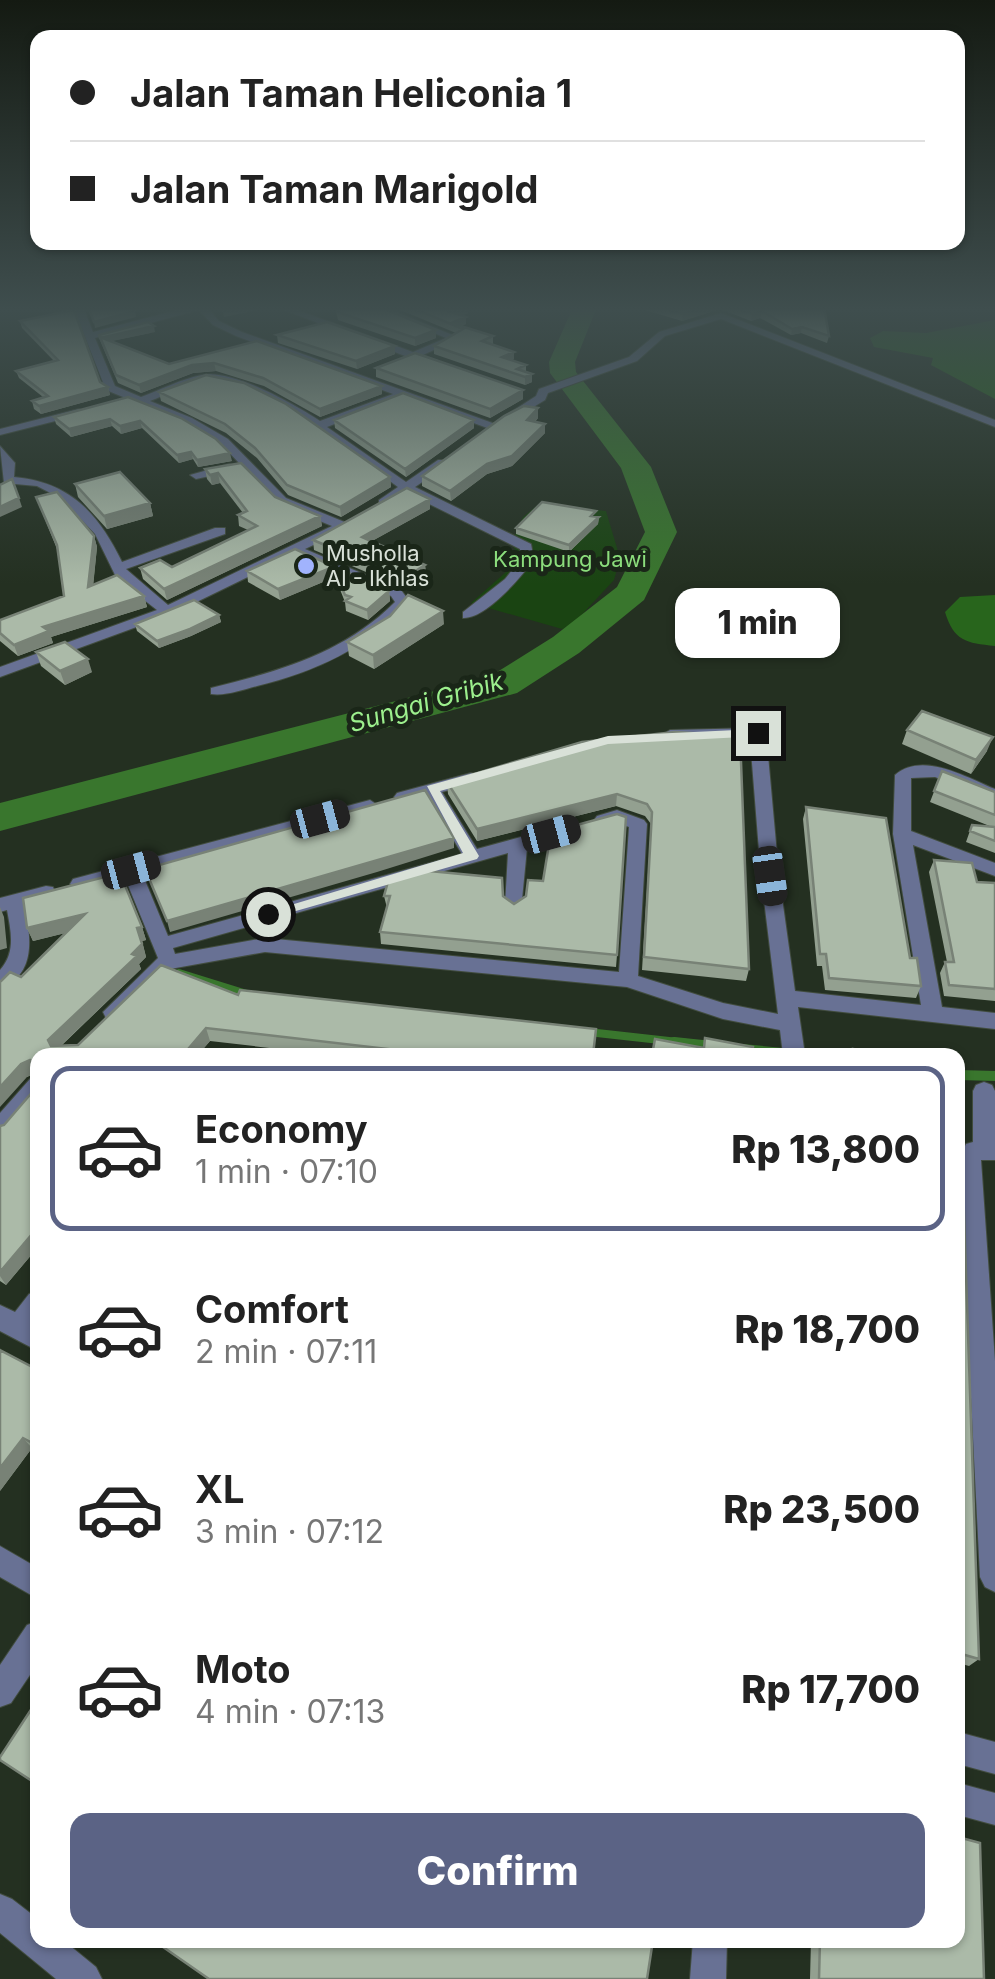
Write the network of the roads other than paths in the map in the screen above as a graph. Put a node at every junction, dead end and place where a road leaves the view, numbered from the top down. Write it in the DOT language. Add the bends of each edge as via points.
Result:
graph roads {
  1 [pos="132,399"];
  2 [pos="135,399"];
  3 [pos="276,399"];
  4 [pos="387,399"];
  5 [pos="421,399"];
  6 [pos="535,399"];
  7 [pos="933,399"];
  8 [pos="111,402"];
  9 [pos="92,408"];
  10 [pos="995,424"];
  11 [pos="318,426"];
  12 [pos="494,427"];
  13 [pos="0,432"];
  14 [pos="480,437"];
  15 [pos="0,449"];
  16 [pos="451,458"];
  17 [pos="251,464"];
  18 [pos="196,475"];
  19 [pos="9,481"];
  20 [pos="408,488"];
  21 [pos="370,510"];
  22 [pos="356,518"];
  23 [pos="342,526"];
  24 [pos="220,531"];
  25 [pos="296,550"];
  26 [pos="116,568"];
  27 [pos="167,610"];
  28 [pos="468,614"];
  29 [pos="0,672"];
  30 [pos="216,692"];
  31 [pos="645,738"];
  32 [pos="484,774"];
  33 [pos="432,789"];
  34 [pos="995,795"];
  35 [pos="902,834"];
  36 [pos="518,843"];
  37 [pos="472,856"];
  38 [pos="131,870"];
  39 [pos="995,870"];
  40 [pos="7,903"];
  41 [pos="514,905"];
  42 [pos="162,960"];
  43 [pos="628,980"];
  44 [pos="1,981"];
  45 [pos="788,998"];
  46 [pos="933,1014"];
  47 [pos="995,1021"];
  48 [pos="791,1024"];
  49 [pos="97,1027"];
  50 [pos="794,1048"];
  51 [pos="984,1091"];
  52 [pos="30,1094"];
  53 [pos="0,1128"];
  54 [pos="983,1152"];
  55 [pos="0,1560"];
  56 [pos="995,1577"];
  57 [pos="30,1579"];
  58 [pos="30,1648"];
  59 [pos="0,1692"];
  60 [pos="965,1750"];
  61 [pos="995,1758"];
  62 [pos="965,1801"];
  63 [pos="995,1809"];
  64 [pos="0,1911"];
  65 [pos="30,1935"];
  66 [pos="46,1948"];
  67 [pos="710,1948"];
  68 [pos="84,1979"];
  69 [pos="708,1979"];
  1 -- 8 [label="street"];
  2 -- 17 [label="street" via="224,441"];
  3 -- 11 [label="street"];
  4 -- 11 [label="street"];
  5 -- 12 [label="street"];
  6 -- 12 [label="street"];
  7 -- 10 [label="street"];
  9 -- 13 [label="street"];
  11 -- 20 [label="street"];
  12 -- 14 [label="street"];
  15 -- 19 [label="street"];
  16 -- 20 [label="street"];
  17 -- 18 [label="street"];
  17 -- 23 [label="street" via="282,501"];
  19 -- 26 [label="street" via="40,483 90,517"];
  20 -- 21 [label="street"];
  20 -- 28 [label="street" via="526,547 527,560 510,582"];
  22 -- 23 [label="street"];
  23 -- 25 [label="street"];
  24 -- 26 [label="street"];
  25 -- 27 [label="street"];
  25 -- 30 [label="street" via="404,602 365,634 296,671"];
  26 -- 27 [label="street"];
  27 -- 29 [label="street"];
  31 -- 45 [label="street" via="758,733"];
  32 -- 33 [label="street"];
  33 -- 37 [label="street"];
  33 -- 38 [label="street"];
  34 -- 35 [label="street" via="931,772 908,771"];
  35 -- 39 [label="street"];
  35 -- 46 [label="street"];
  36 -- 37 [label="street"];
  36 -- 41 [label="street"];
  36 -- 43 [label="street" via="617,816 638,824"];
  37 -- 42 [label="street"];
  38 -- 40 [label="street"];
  38 -- 42 [label="street"];
  40 -- 44 [label="street" via="24,945 15,970"];
  42 -- 43 [label="street" via="278,945"];
  42 -- 49 [label="street"];
  43 -- 48 [label="street" via="723,1011"];
  45 -- 46 [label="street"];
  45 -- 48 [label="street"];
  46 -- 47 [label="street"];
  48 -- 50 [label="street"];
  51 -- 54 [label="street"];
  52 -- 53 [label="street"];
  54 -- 56 [label="street"];
  55 -- 57 [label="street"];
  58 -- 59 [label="street"];
  60 -- 61 [label="street"];
  62 -- 63 [label="street"];
  64 -- 65 [label="street"];
  66 -- 68 [label="street"];
  67 -- 69 [label="street"];
}
